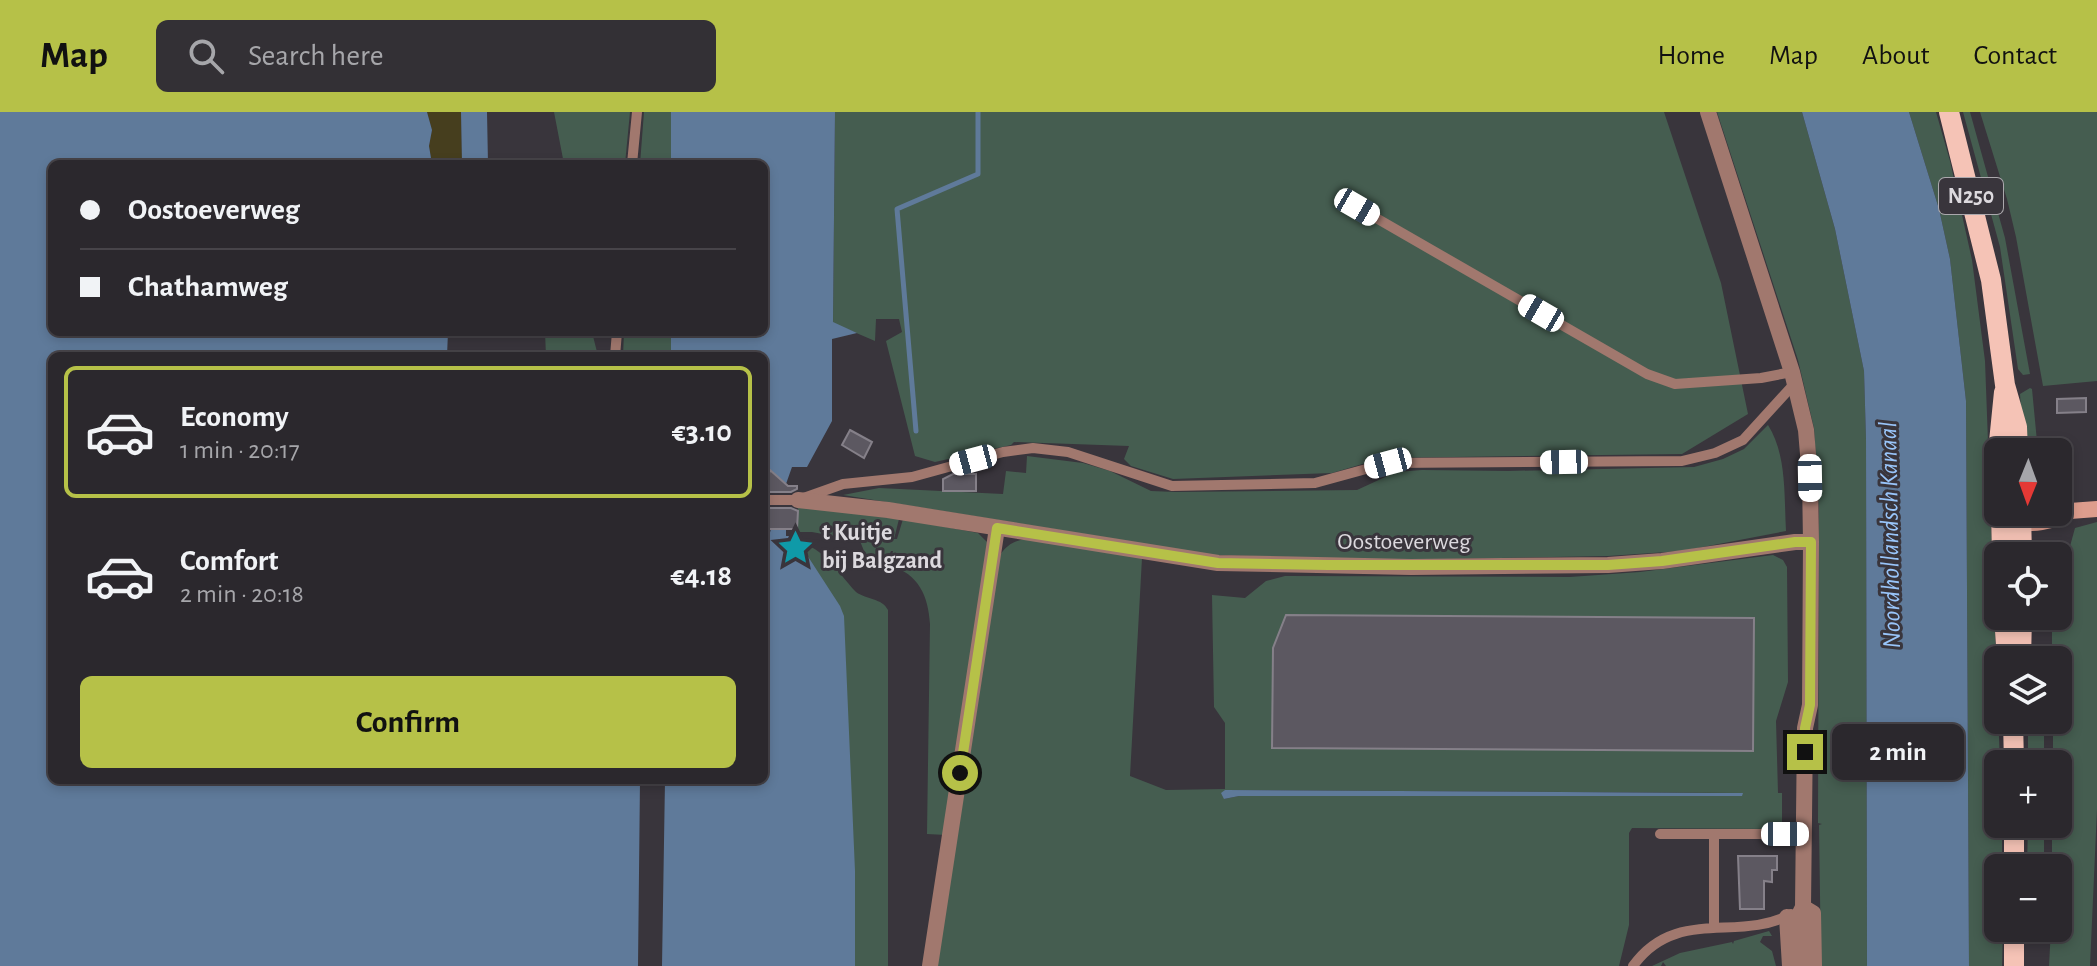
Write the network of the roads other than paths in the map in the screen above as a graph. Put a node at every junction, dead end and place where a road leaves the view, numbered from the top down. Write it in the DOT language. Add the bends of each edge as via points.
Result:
graph roads {
  1 [pos="637,112"];
  2 [pos="1708,112"];
  3 [pos="1949,112"];
  4 [pos="632,160"];
  5 [pos="1357,207"];
  6 [pos="1793,377"];
  7 [pos="2005,385"];
  8 [pos="1999,438"];
  9 [pos="2017,438"];
  10 [pos="768,500"];
  11 [pos="798,500"];
  12 [pos="2072,509"];
  13 [pos="2097,509"];
  14 [pos="997,528"];
  15 [pos="1811,542"];
  16 [pos="1660,834"];
  17 [pos="1714,834"];
  18 [pos="1803,834"];
  19 [pos="1803,907"];
  20 [pos="1787,917"];
  21 [pos="1714,927"];
  22 [pos="2014,942"];
  23 [pos="930,966"];
  24 [pos="1633,966"];
  25 [pos="1790,966"];
  26 [pos="1802,966"];
  27 [pos="1814,966"];
  28 [pos="2014,966"];
  1 -- 4 [label="lane"];
  2 -- 6 [label="street"];
  3 -- 7 [label="main road, N250" via="1991,280"];
  5 -- 6 [label="lane" via="1647,374 1675,384"];
  6 -- 11 [label="lane" via="1743,440 1682,461 1388,463 1315,483 1172,486 1068,452 1033,448 912,477 843,484"];
  6 -- 15 [label="street" via="1806,430"];
  7 -- 8 [label="main road, N250"];
  7 -- 9 [label="main road, N250"];
  10 -- 11 [label="lane"];
  11 -- 14 [label="street, Oostoeverweg"];
  12 -- 13 [label="street"];
  14 -- 15 [label="street, Oostoeverweg" via="1218,563 1411,567 1608,565"];
  14 -- 23 [label="street"];
  15 -- 18 [label="street"];
  16 -- 17 [label="lane"];
  17 -- 18 [label="lane"];
  17 -- 21 [label="lane"];
  18 -- 19 [label="street"];
  19 -- 20 [label="lane"];
  19 -- 26 [label="street"];
  19 -- 27 [label="street" via="1813,913"];
  20 -- 21 [label="lane"];
  20 -- 25 [label="street"];
  21 -- 24 [label="lane" via="1660,940"];
  22 -- 28 [label="main road"];
}
